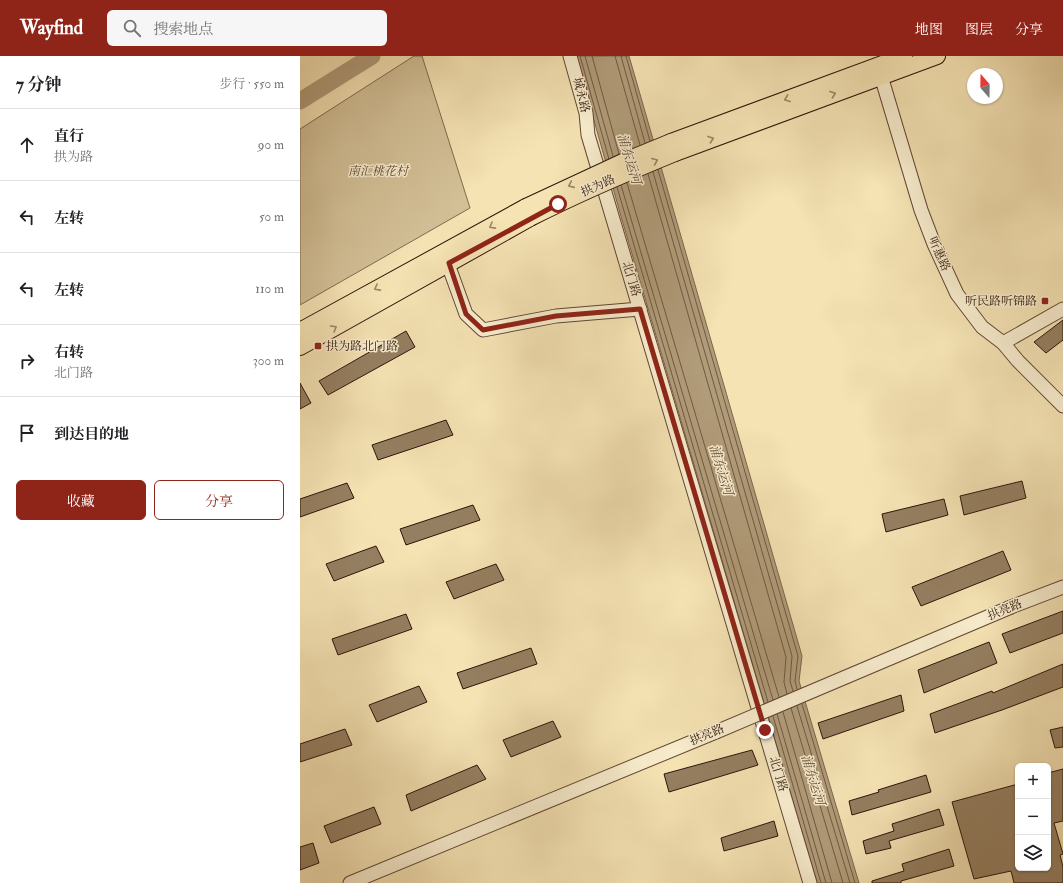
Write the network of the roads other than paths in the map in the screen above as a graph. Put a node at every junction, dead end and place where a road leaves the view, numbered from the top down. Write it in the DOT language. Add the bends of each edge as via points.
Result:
graph roads {
  1 [pos="570,56"];
  2 [pos="904,56"];
  3 [pos="937,56"];
  4 [pos="879,71"];
  5 [pos="588,135"];
  6 [pos="446,258"];
  7 [pos="640,309"];
  8 [pos="1063,309"];
  9 [pos="300,330"];
  10 [pos="1003,343"];
  11 [pos="300,347"];
  12 [pos="1063,406"];
  13 [pos="1063,587"];
  14 [pos="350,883"];
  15 [pos="810,883"];
  1 -- 5 [label="street, 城永路" via="586,113"];
  2 -- 4 [label="main road, 拱为路"];
  3 -- 4 [label="main road, 拱为路"];
  4 -- 6 [label="main road, 拱为路, bridge" via="603,171"];
  4 -- 10 [label="street, 听惠路" via="934,244 957,294 982,327"];
  5 -- 7 [label="street, 北门路"];
  6 -- 7 [label="street" via="466,314 483,330 556,316"];
  6 -- 9 [label="main road, 拱为路, one-way" via="350,302"];
  11 -- 6 [label="main road, 拱为路, one-way"];
  7 -- 15 [label="street, 北门路"];
  8 -- 10 [label="street"];
  10 -- 12 [label="street, 听惠路"];
  13 -- 14 [label="street, 拱亮路, bridge"];
}
